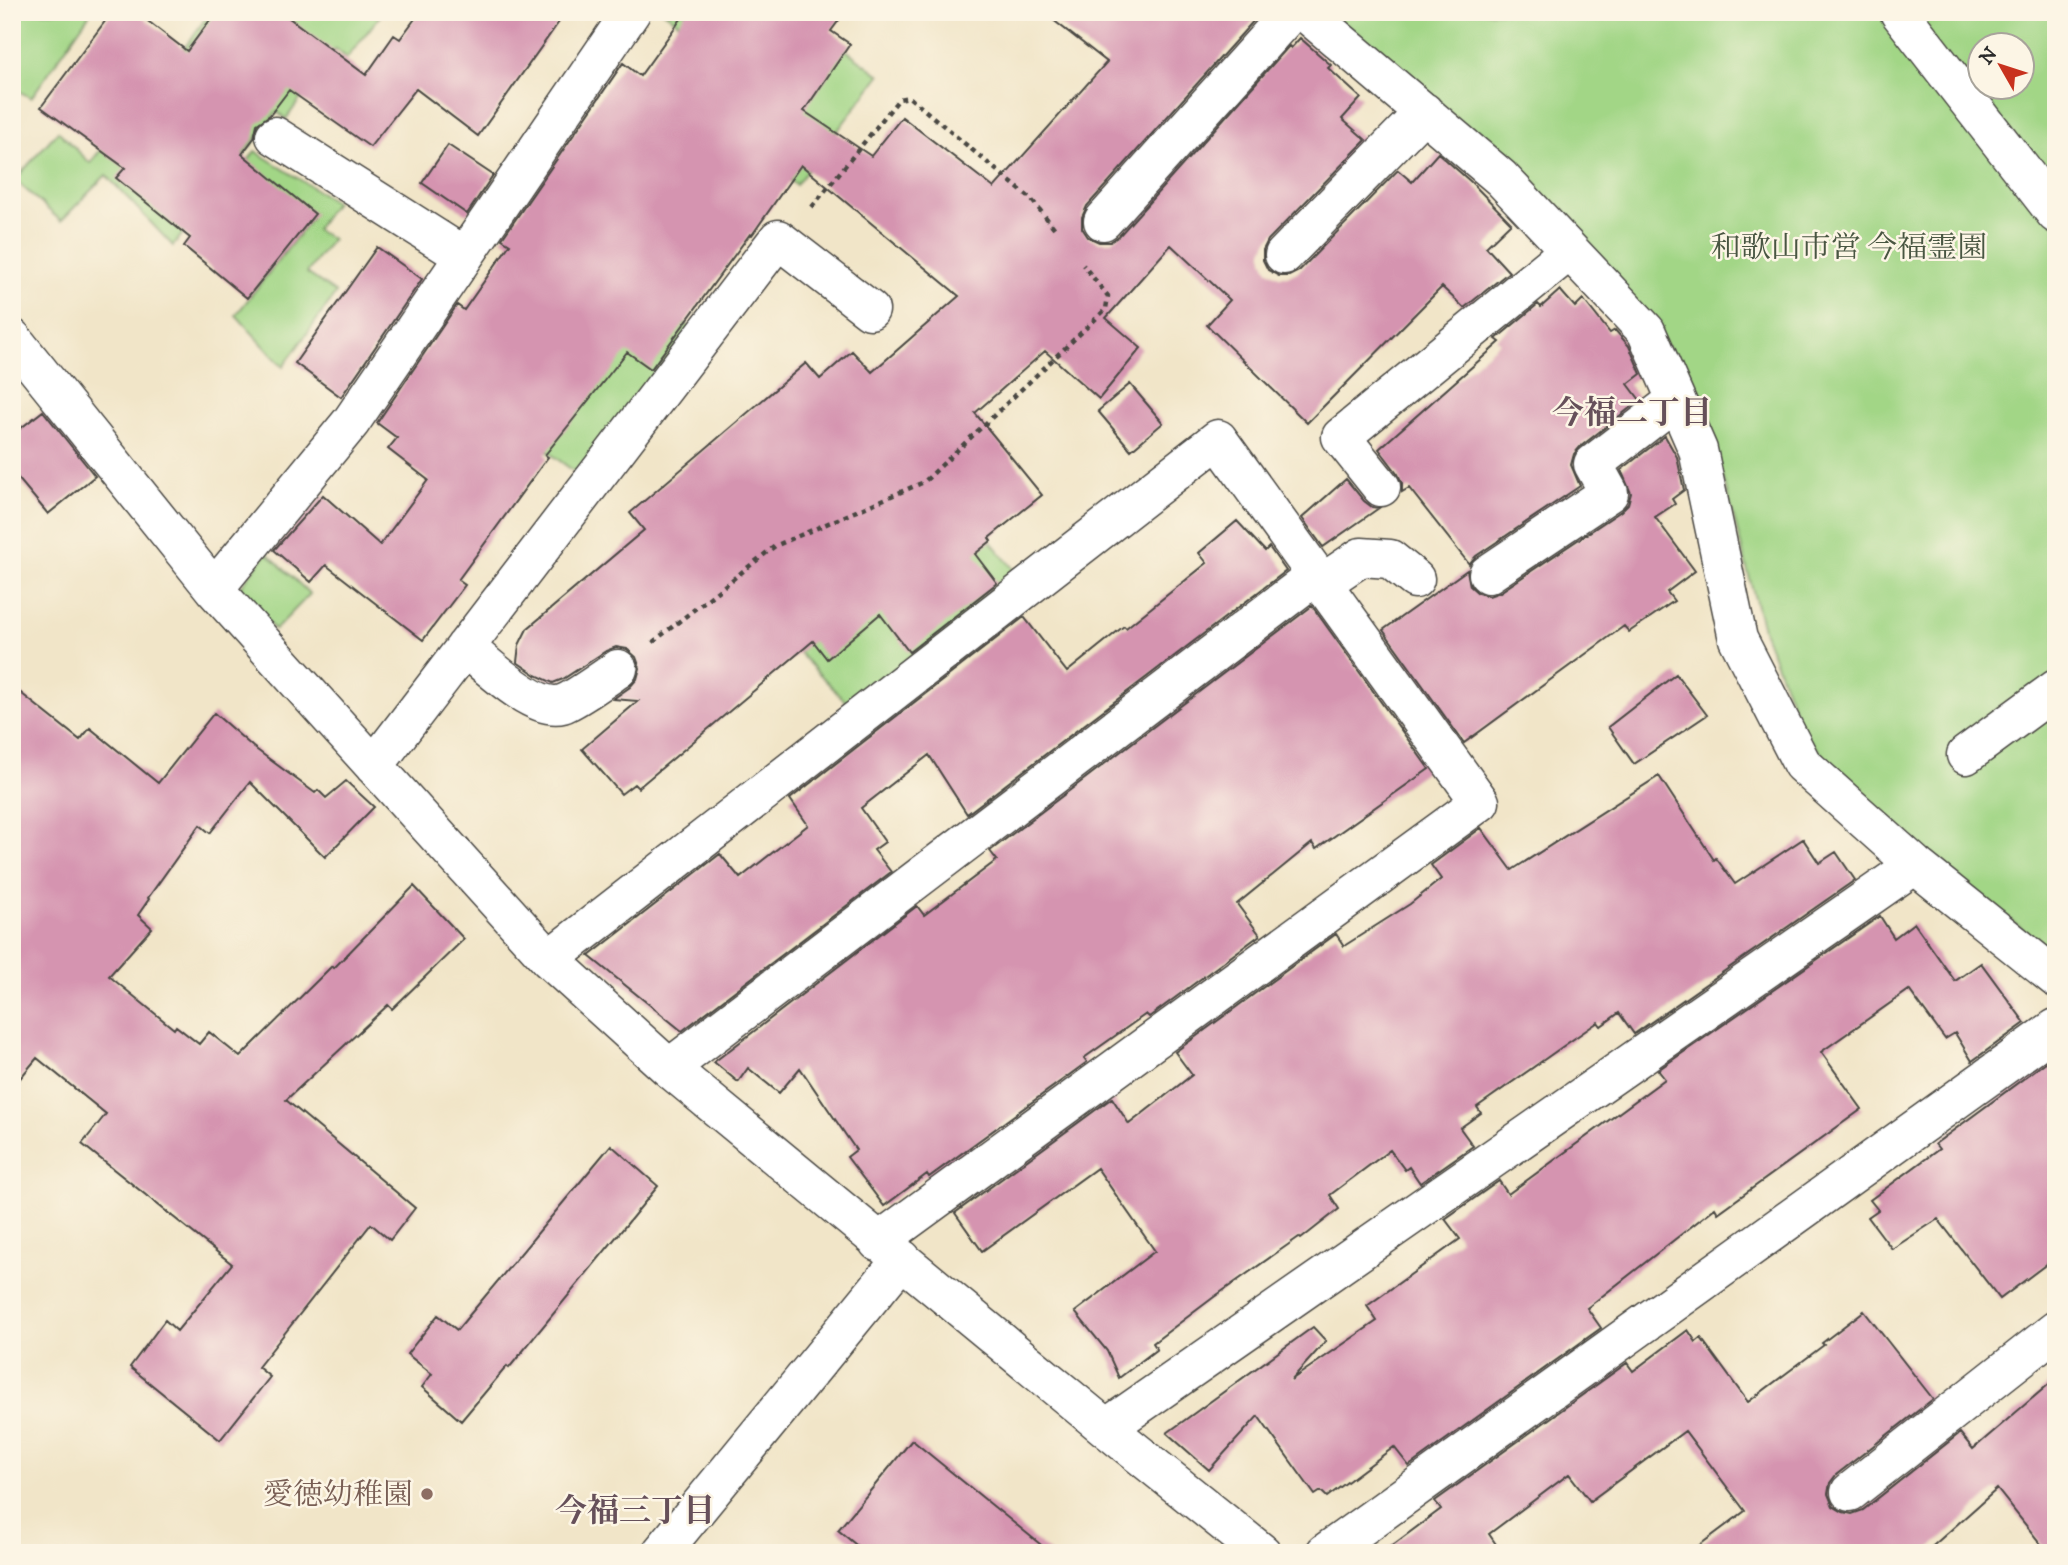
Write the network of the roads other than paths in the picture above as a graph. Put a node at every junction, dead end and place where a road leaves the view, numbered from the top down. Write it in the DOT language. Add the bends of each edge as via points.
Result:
graph roads {
  1 [pos="631,12"];
  2 [pos="1291,12"];
  3 [pos="1305,12"];
  4 [pos="1899,12"];
  5 [pos="1338,24"];
  6 [pos="1424,112"];
  7 [pos="275,136"];
  8 [pos="2056,214"];
  9 [pos="1102,221"];
  10 [pos="1569,251"];
  11 [pos="1284,255"];
  12 [pos="464,256"];
  13 [pos="870,310"];
  14 [pos="12,338"];
  15 [pos="1676,400"];
  16 [pos="1381,487"];
  17 [pos="1488,574"];
  18 [pos="1321,578"];
  19 [pos="1415,579"];
  20 [pos="214,589"];
  21 [pos="465,647"];
  22 [pos="618,669"];
  23 [pos="2056,689"];
  24 [pos="1966,755"];
  25 [pos="374,766"];
  26 [pos="1915,865"];
  27 [pos="549,959"];
  28 [pos="2056,978"];
  29 [pos="2056,1028"];
  30 [pos="669,1068"];
  31 [pos="890,1250"];
  32 [pos="2056,1330"];
  33 [pos="1106,1428"];
  34 [pos="1850,1492"];
  35 [pos="661,1553"];
  36 [pos="1262,1553"];
  37 [pos="1325,1553"];
  1 -- 12 [label="street"];
  2 -- 9 [label="street"];
  3 -- 5 [label="street"];
  4 -- 8 [label="street"];
  5 -- 6 [label="street"];
  6 -- 10 [label="street" via="1501,178"];
  6 -- 11 [label="street"];
  7 -- 12 [label="street"];
  10 -- 15 [label="street" via="1646,331"];
  10 -- 16 [label="street" via="1341,437"];
  12 -- 20 [label="street" via="351,422"];
  13 -- 21 [label="street" via="778,239"];
  14 -- 20 [label="street"];
  15 -- 17 [label="street" via="1593,464 1609,493"];
  15 -- 26 [label="street" via="1698,450 1738,639 1776,714 1802,764"];
  18 -- 19 [label="street" via="1361,557 1390,559"];
  18 -- 27 [label="street" via="1218,439"];
  18 -- 30 [label="street"];
  18 -- 31 [label="street" via="1480,802"];
  20 -- 25 [label="street"];
  21 -- 22 [label="street" via="542,704 562,704"];
  21 -- 25 [label="street"];
  23 -- 24 [label="street"];
  25 -- 27 [label="street"];
  26 -- 28 [label="street"];
  26 -- 33 [label="street"];
  27 -- 30 [label="street"];
  29 -- 37 [label="street"];
  30 -- 31 [label="street"];
  31 -- 33 [label="street"];
  31 -- 35 [label="street"];
  32 -- 34 [label="street"];
  33 -- 36 [label="street"];
}
